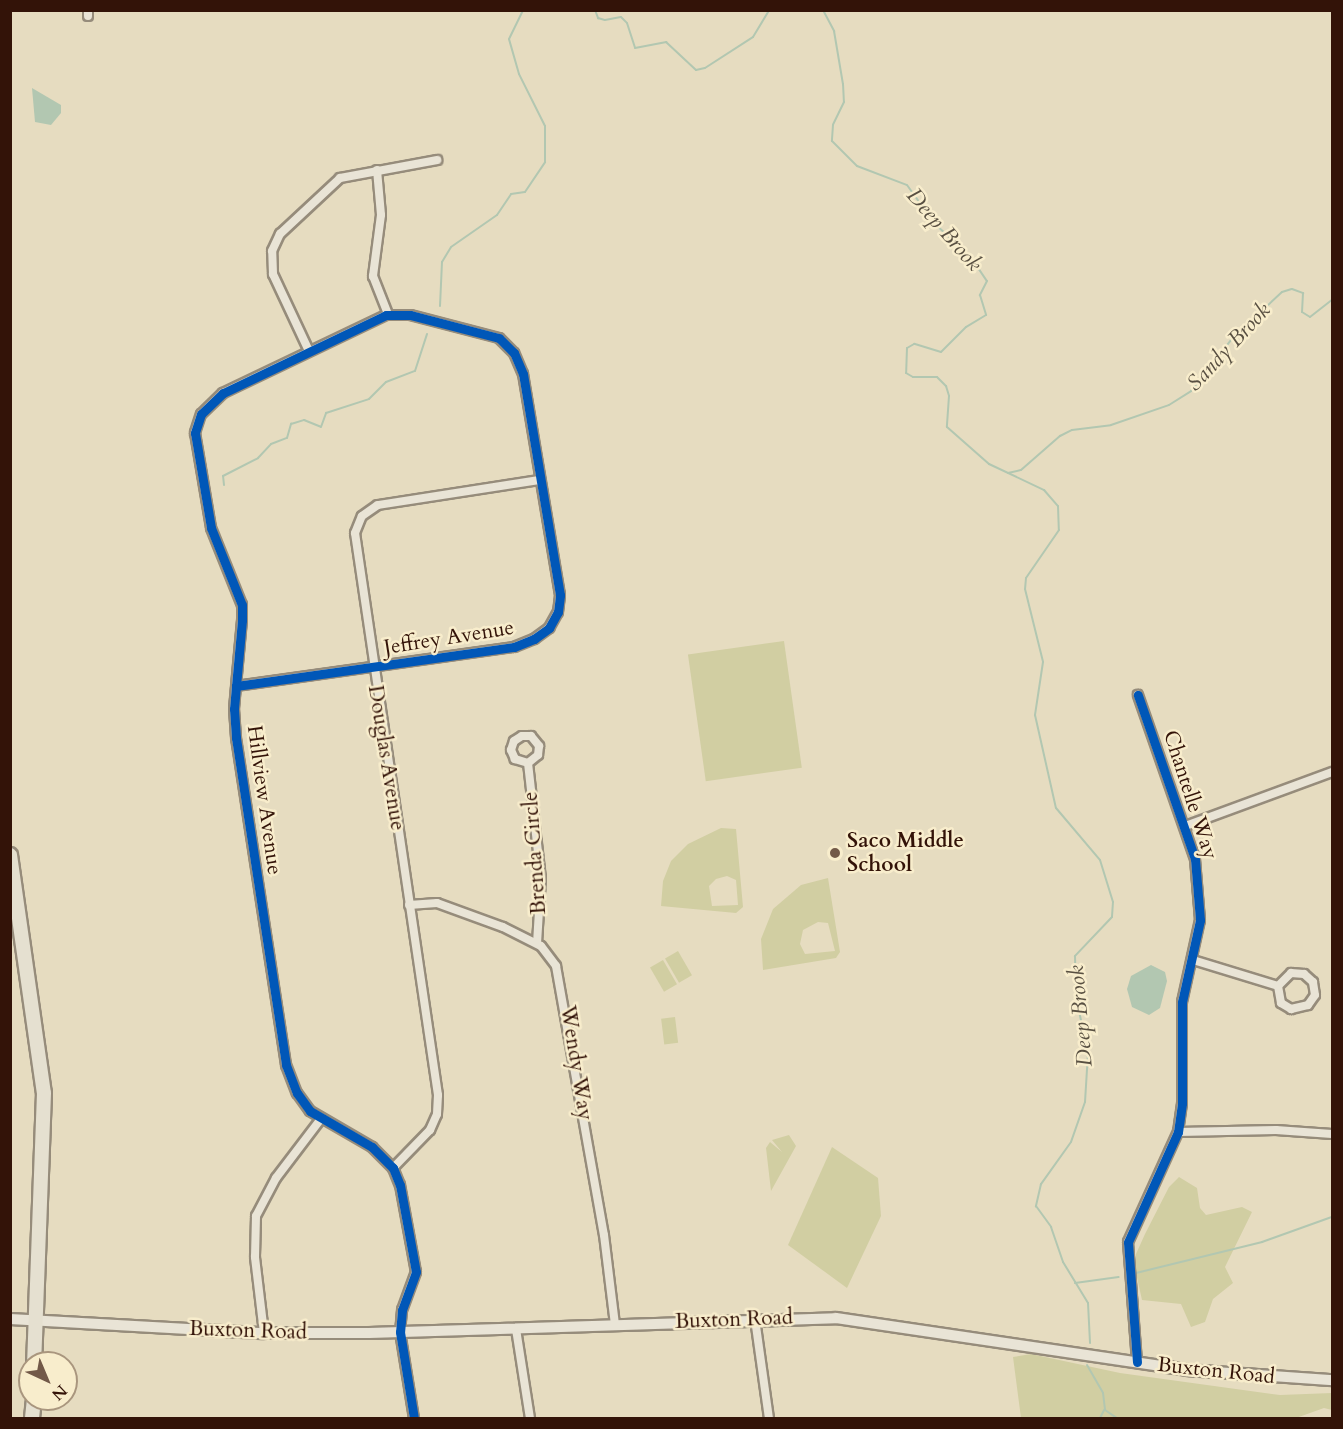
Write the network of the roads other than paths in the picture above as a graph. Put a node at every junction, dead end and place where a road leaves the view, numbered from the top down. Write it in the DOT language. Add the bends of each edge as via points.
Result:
graph roads {
  1 [pos="437,160"];
  2 [pos="377,170"];
  3 [pos="388,314"];
  4 [pos="309,351"];
  5 [pos="540,480"];
  6 [pos="372,669"];
  7 [pos="236,686"];
  8 [pos="1138,695"];
  9 [pos="528,763"];
  10 [pos="1332,772"];
  11 [pos="1185,826"];
  12 [pos="10,855"];
  13 [pos="409,905"];
  14 [pos="537,943"];
  15 [pos="1193,960"];
  16 [pos="1278,986"];
  17 [pos="320,1120"];
  18 [pos="1178,1132"];
  19 [pos="1332,1134"];
  20 [pos="393,1168"];
  21 [pos="10,1319"];
  22 [pos="755,1319"];
  23 [pos="34,1321"];
  24 [pos="615,1325"];
  25 [pos="516,1329"];
  26 [pos="400,1332"];
  27 [pos="264,1333"];
  28 [pos="34,1351"];
  29 [pos="1137,1362"];
  30 [pos="1332,1380"];
  31 [pos="414,1419"];
  32 [pos="530,1419"];
  33 [pos="769,1419"];
  1 -- 2 [label="street"];
  2 -- 3 [label="street" via="381,215 373,276"];
  2 -- 4 [label="street" via="340,178 289,223 276,241 273,274"];
  3 -- 4 [label="street, Hillview Avenue"];
  3 -- 5 [label="street" via="490,333 511,348 523,374"];
  4 -- 7 [label="street, Hillview Avenue" via="215,398 196,426 197,456 211,528 242,605"];
  5 -- 6 [label="street, Jeffrey Avenue" via="560,595 558,612 549,628 514,647"];
  5 -- 6 [label="street, Douglas Avenue" via="383,503 362,516 354,546"];
  6 -- 7 [label="street, Jeffrey Avenue"];
  6 -- 13 [label="street, Douglas Avenue"];
  7 -- 17 [label="street, Hillview Avenue" via="238,749 286,1065 299,1097"];
  8 -- 11 [label="street, Chantelle Way"];
  9 -- 14 [label="street, Brenda Circle" via="541,878"];
  10 -- 11 [label="street"];
  11 -- 15 [label="street, Chantelle Way" via="1199,892 1199,932"];
  12 -- 23 [label="highway" via="44,1093"];
  13 -- 14 [label="street" via="445,905"];
  13 -- 20 [label="street, Douglas Avenue" via="438,1109 426,1136"];
  14 -- 24 [label="street, Wendy Way" via="552,959 564,993"];
  15 -- 16 [label="street"];
  15 -- 18 [label="street, Chantelle Way" via="1182,1002 1182,1103"];
  16 -- 16 [label="street" via="1281,1003 1291,1009 1308,1005 1315,995 1309,977 1298,972 1286,975"];
  17 -- 20 [label="street, Hillview Avenue" via="368,1143"];
  17 -- 27 [label="street" via="276,1178 256,1215 255,1257"];
  18 -- 19 [label="street" via="1265,1130"];
  18 -- 29 [label="street, Chantelle Way" via="1128,1242"];
  20 -- 26 [label="street, Hillview Avenue" via="403,1197 416,1272 402,1310"];
  21 -- 23 [label="main road"];
  22 -- 24 [label="main road, Buxton Road"];
  22 -- 29 [label="main road, Buxton Road" via="881,1322"];
  22 -- 33 [label="street"];
  23 -- 27 [label="main road, Buxton Road"];
  23 -- 28 [label="highway"];
  24 -- 25 [label="main road, Buxton Road"];
  25 -- 26 [label="main road, Buxton Road"];
  25 -- 32 [label="street"];
  26 -- 27 [label="main road, Buxton Road"];
  26 -- 31 [label="street, Hillview Avenue"];
  29 -- 30 [label="main road, Buxton Road" via="1224,1374"];
}
